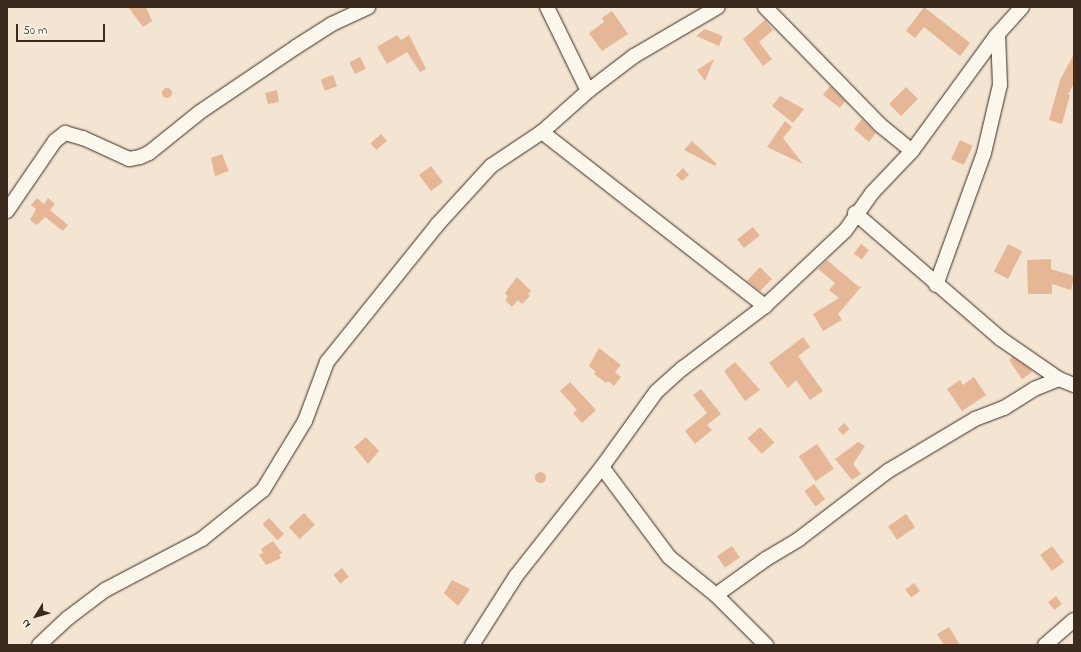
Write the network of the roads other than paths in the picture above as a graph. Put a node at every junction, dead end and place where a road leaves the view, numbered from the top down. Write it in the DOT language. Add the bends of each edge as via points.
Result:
graph roads {
  1 [pos="368,7"];
  2 [pos="547,7"];
  3 [pos="718,7"];
  4 [pos="765,7"];
  5 [pos="1022,7"];
  6 [pos="998,34"];
  7 [pos="588,91"];
  8 [pos="542,132"];
  9 [pos="912,151"];
  10 [pos="7,211"];
  11 [pos="856,213"];
  12 [pos="936,285"];
  13 [pos="765,306"];
  14 [pos="1059,379"];
  15 [pos="1074,385"];
  16 [pos="602,467"];
  17 [pos="716,595"];
  18 [pos="1074,620"];
  19 [pos="39,645"];
  20 [pos="472,645"];
  21 [pos="766,645"];
  22 [pos="1045,645"];
  1 -- 10 [label="street" via="332,24 296,47 200,112 140,157 129,159 83,138 65,133 55,141"];
  2 -- 7 [label="street"];
  3 -- 7 [label="street" via="634,56"];
  4 -- 9 [label="street" via="880,126"];
  5 -- 6 [label="street"];
  6 -- 9 [label="street"];
  6 -- 12 [label="street" via="1000,85 984,153"];
  7 -- 8 [label="street"];
  8 -- 13 [label="street"];
  8 -- 19 [label="street" via="491,166 437,224 327,362 305,421 263,490 202,539 106,590 68,618"];
  9 -- 11 [label="street"];
  11 -- 12 [label="street"];
  11 -- 13 [label="street" via="845,231"];
  12 -- 14 [label="street" via="1001,339"];
  13 -- 16 [label="street" via="683,368 656,392"];
  14 -- 15 [label="street"];
  14 -- 17 [label="street" via="1034,389 1004,408 975,419 888,471 799,539"];
  16 -- 17 [label="street" via="669,558"];
  16 -- 20 [label="street" via="516,576"];
  17 -- 21 [label="street"];
  18 -- 22 [label="street"];
}
